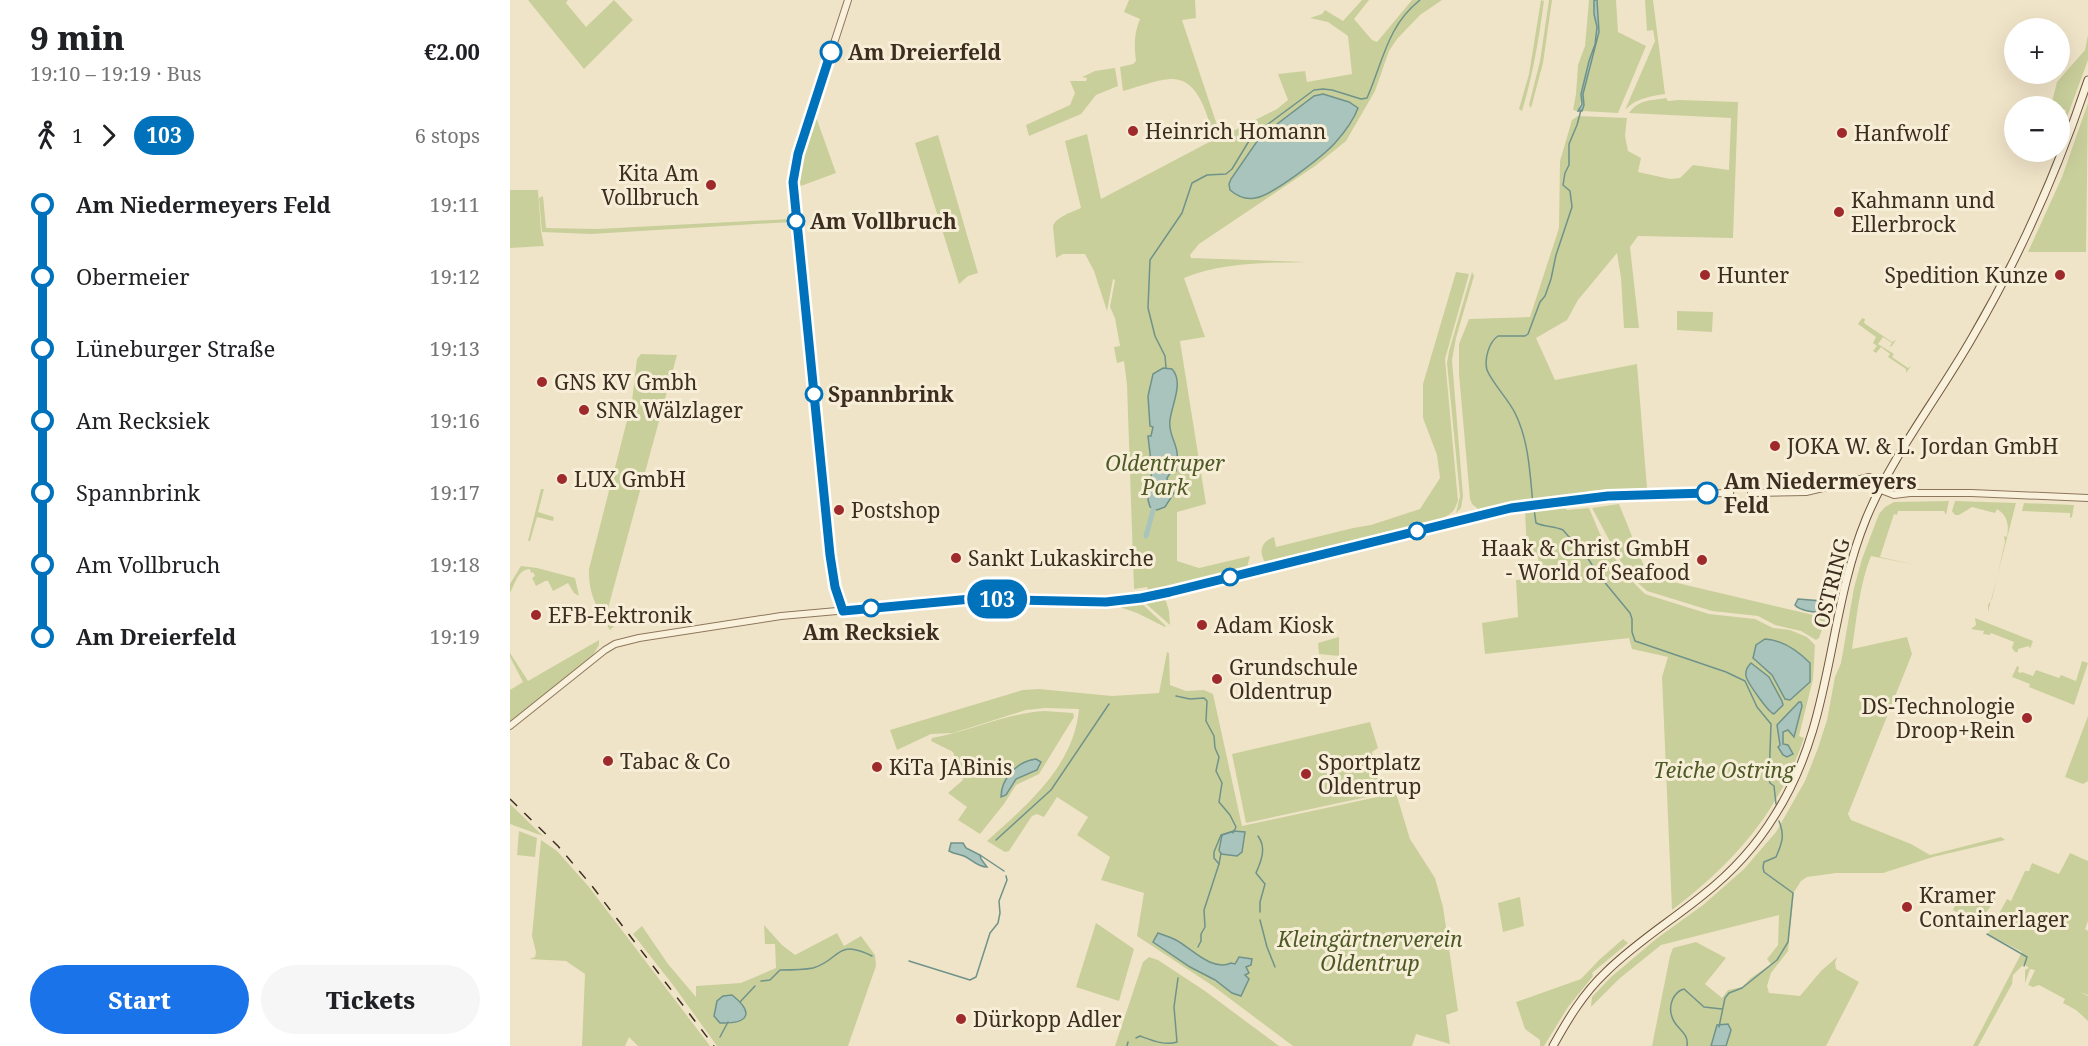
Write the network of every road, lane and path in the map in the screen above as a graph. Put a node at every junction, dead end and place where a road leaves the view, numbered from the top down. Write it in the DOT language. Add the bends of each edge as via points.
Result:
graph roads {
  1 [pos="848,0"];
  2 [pos="2088,80"];
  3 [pos="1881,485"];
  4 [pos="1751,493"];
  5 [pos="1730,494"];
  6 [pos="2088,498"];
  7 [pos="843,611"];
  8 [pos="510,726"];
  9 [pos="1553,1046"];
  1 -- 7 [label="street" via="798,154 793,182 830,555"];
  2 -- 3 [label="main road, OSTRING" via="2065,147 2000,290"];
  3 -- 4 [label="street" via="1869,477 1806,492"];
  3 -- 6 [label="street" via="1910,493"];
  3 -- 9 [label="main road, OSTRING" via="1846,579 1812,738 1783,802 1730,872 1597,981 1573,1010"];
  4 -- 5 [label="street" via="1741,483 1733,486"];
  4 -- 5 [label="street" via="1748,501 1740,504"];
  5 -- 7 [label="street" via="1608,496 1526,506 1141,598 1098,602 971,599"];
  7 -- 8 [label="street" via="748,620 615,644"];
}
